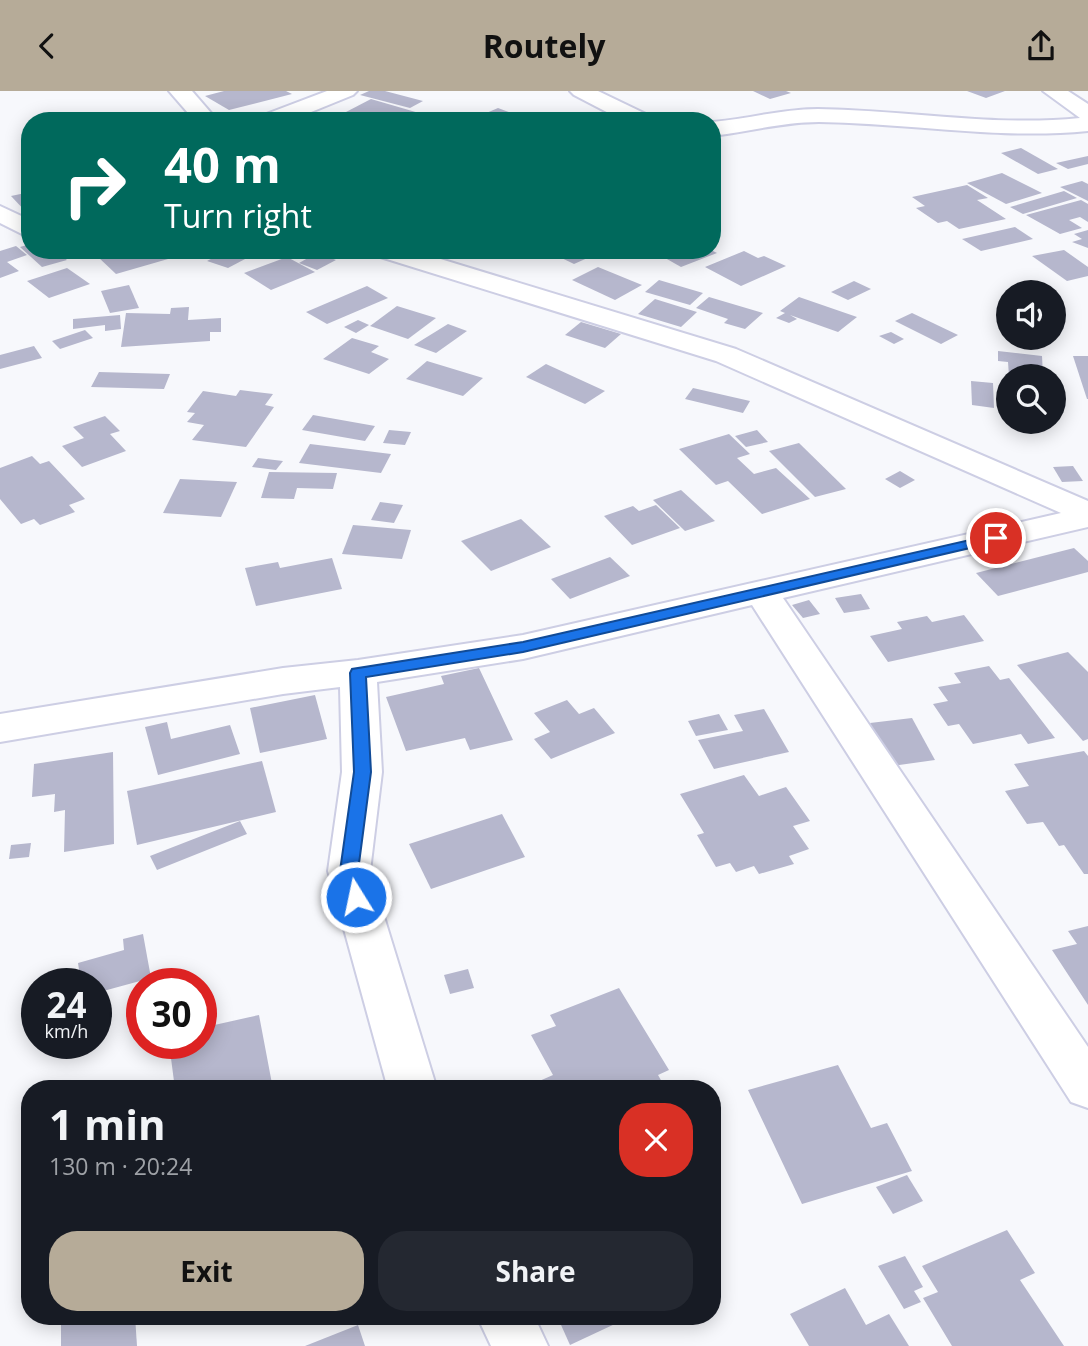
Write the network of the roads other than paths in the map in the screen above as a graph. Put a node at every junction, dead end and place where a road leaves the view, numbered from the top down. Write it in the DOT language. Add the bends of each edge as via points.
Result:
graph roads {
  1 [pos="180,91"];
  2 [pos="346,91"];
  3 [pos="582,91"];
  4 [pos="1054,91"];
  5 [pos="199,112"];
  6 [pos="292,112"];
  7 [pos="624,112"];
  8 [pos="1088,114"];
  9 [pos="1088,124"];
  10 [pos="721,127"];
  11 [pos="0,212"];
  12 [pos="21,226"];
  13 [pos="21,236"];
  14 [pos="0,244"];
  15 [pos="411,259"];
  16 [pos="1088,515"];
  17 [pos="761,592"];
  18 [pos="358,673"];
  19 [pos="0,728"];
  20 [pos="410,1080"];
  21 [pos="1088,1087"];
  22 [pos="510,1325"];
  23 [pos="520,1346"];
  1 -- 5 [label="street"];
  2 -- 6 [label="street"];
  3 -- 7 [label="street"];
  4 -- 8 [label="street"];
  9 -- 10 [label="street" via="989,128 826,115"];
  11 -- 12 [label="street"];
  13 -- 14 [label="street"];
  15 -- 16 [label="street" via="726,355"];
  16 -- 17 [label="street"];
  17 -- 18 [label="street" via="523,647"];
  17 -- 21 [label="street"];
  18 -- 19 [label="street"];
  18 -- 20 [label="street" via="362,772 349,871"];
  22 -- 23 [label="street"];
}
